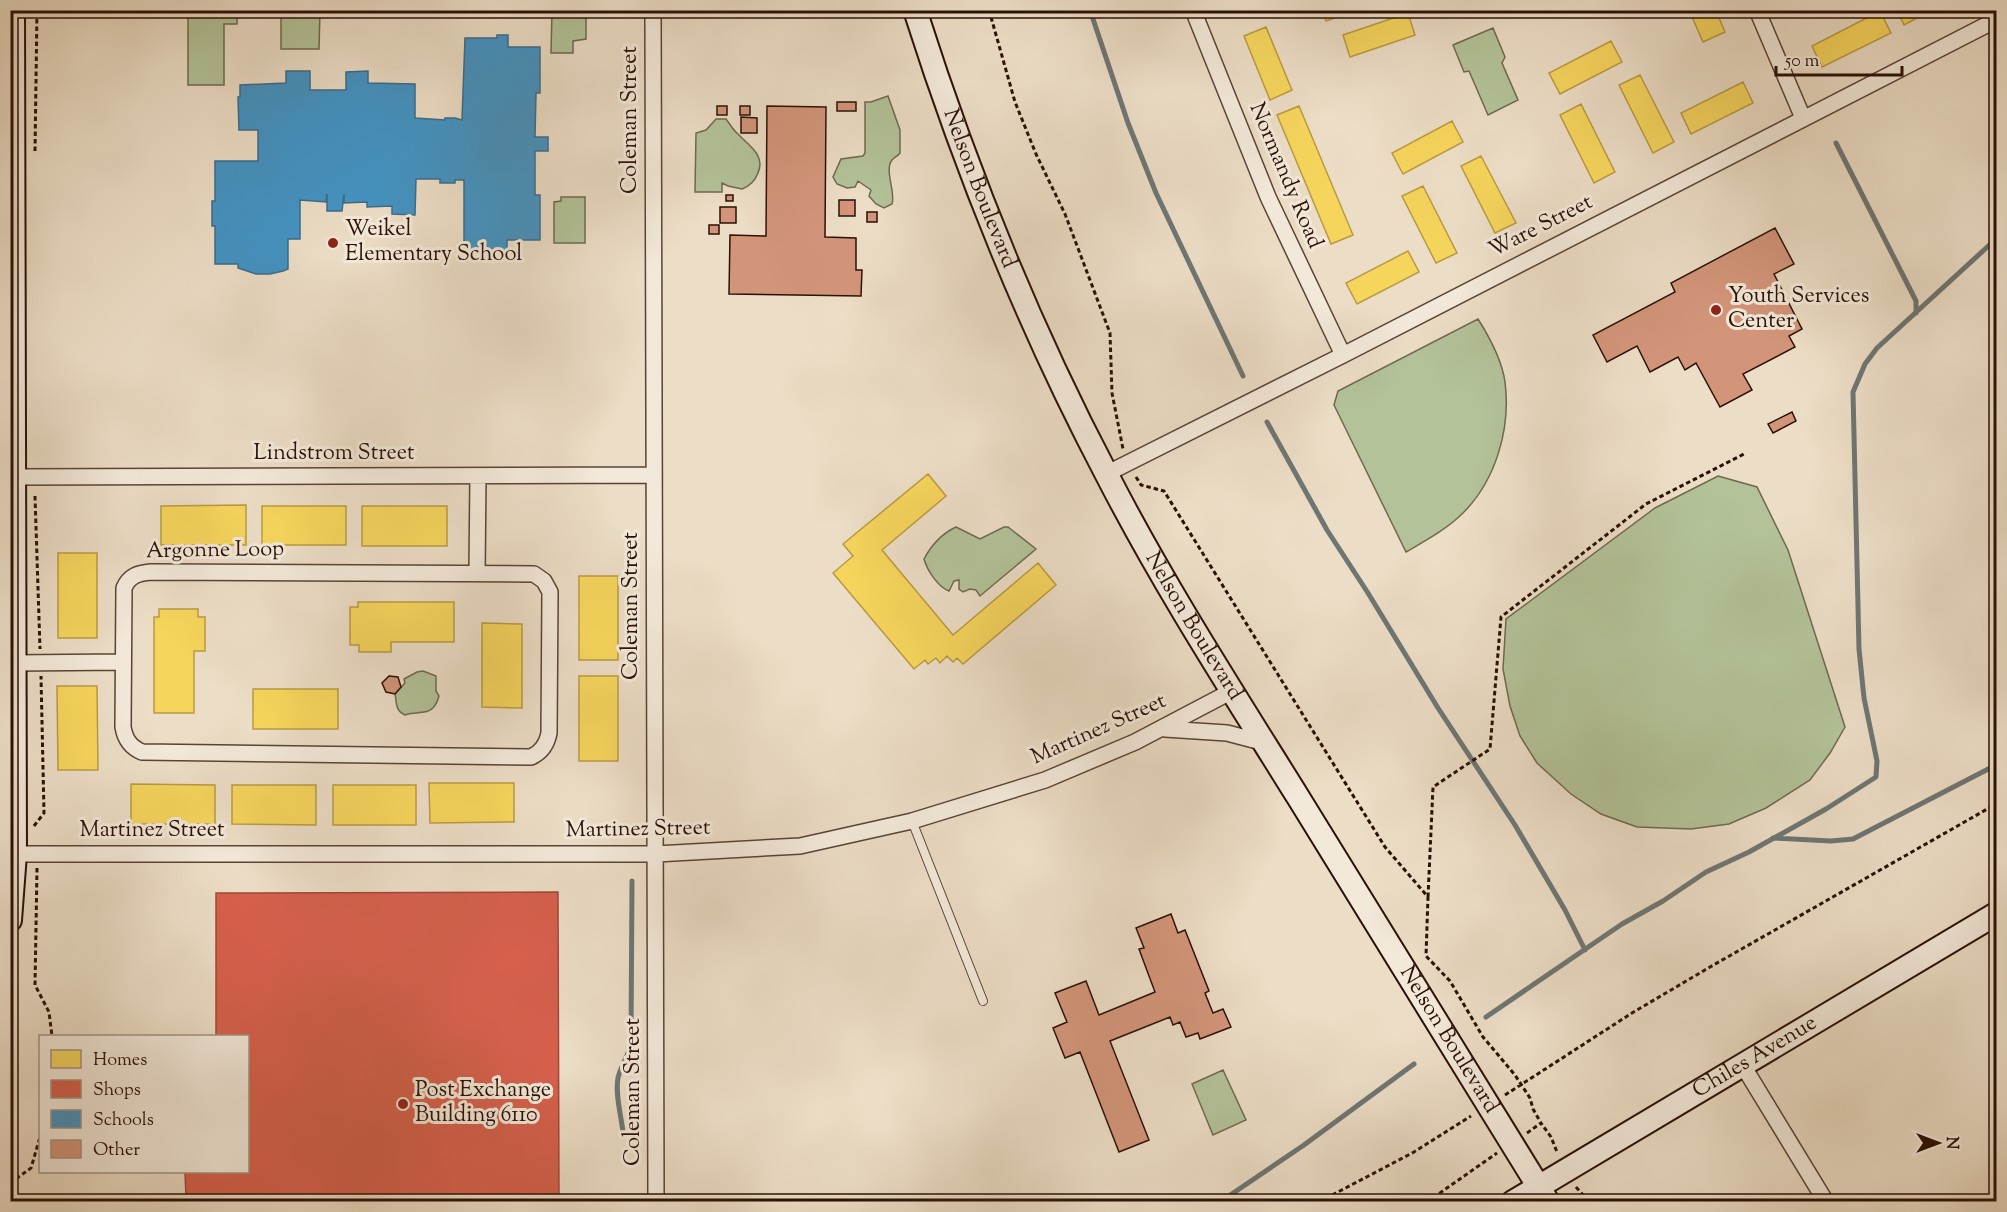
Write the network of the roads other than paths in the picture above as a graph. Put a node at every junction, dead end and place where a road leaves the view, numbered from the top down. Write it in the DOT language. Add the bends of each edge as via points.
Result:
graph roads {
  1 [pos="14,10"];
  2 [pos="653,10"];
  3 [pos="915,10"];
  4 [pos="1193,10"];
  5 [pos="1757,10"];
  6 [pos="1996,20"];
  7 [pos="1803,118"];
  8 [pos="1343,355"];
  9 [pos="1106,474"];
  10 [pos="654,475"];
  11 [pos="478,476"];
  12 [pos="24,477"];
  13 [pos="477,573"];
  14 [pos="123,662"];
  15 [pos="14,663"];
  16 [pos="1232,691"];
  17 [pos="1162,729"];
  18 [pos="1264,743"];
  19 [pos="912,821"];
  20 [pos="25,854"];
  21 [pos="656,854"];
  22 [pos="1996,914"];
  23 [pos="10,920"];
  24 [pos="983,1001"];
  25 [pos="1742,1064"];
  26 [pos="1543,1193"];
  27 [pos="656,1202"];
  28 [pos="1513,1202"];
  29 [pos="1826,1202"];
  1 -- 12 [label="street"];
  2 -- 10 [label="street, Coleman Street"];
  3 -- 9 [label="street, Nelson Boulevard" via="987,211"];
  4 -- 8 [label="street, Normandy Road" via="1268,197"];
  5 -- 7 [label="street"];
  6 -- 7 [label="street, Ware Street"];
  7 -- 8 [label="street, Ware Street"];
  8 -- 9 [label="street, Ware Street"];
  9 -- 16 [label="street, Nelson Boulevard"];
  10 -- 11 [label="street, Lindstrom Street"];
  10 -- 21 [label="street, Coleman Street"];
  11 -- 12 [label="street, Lindstrom Street"];
  11 -- 13 [label="street"];
  12 -- 15 [label="street"];
  13 -- 14 [label="street, Argonne Loop" via="139,574 124,588"];
  13 -- 14 [label="street, Argonne Loop" via="534,574 550,592 549,733 544,747 531,757 148,753 135,749 124,736"];
  14 -- 15 [label="street"];
  15 -- 20 [label="street"];
  16 -- 17 [label="street, Martinez Street"];
  16 -- 18 [label="street, Nelson Boulevard"];
  17 -- 18 [label="street" via="1227,733"];
  17 -- 19 [label="street, Martinez Street" via="1045,780"];
  18 -- 26 [label="street, Nelson Boulevard"];
  19 -- 21 [label="street, Martinez Street" via="800,846"];
  19 -- 24 [label="lane"];
  20 -- 21 [label="street, Martinez Street"];
  20 -- 23 [label="street"];
  21 -- 27 [label="street, Coleman Street"];
  22 -- 25 [label="street, Chiles Avenue"];
  25 -- 26 [label="street, Chiles Avenue"];
  25 -- 29 [label="street"];
  26 -- 28 [label="street, Chiles Avenue"];
}
